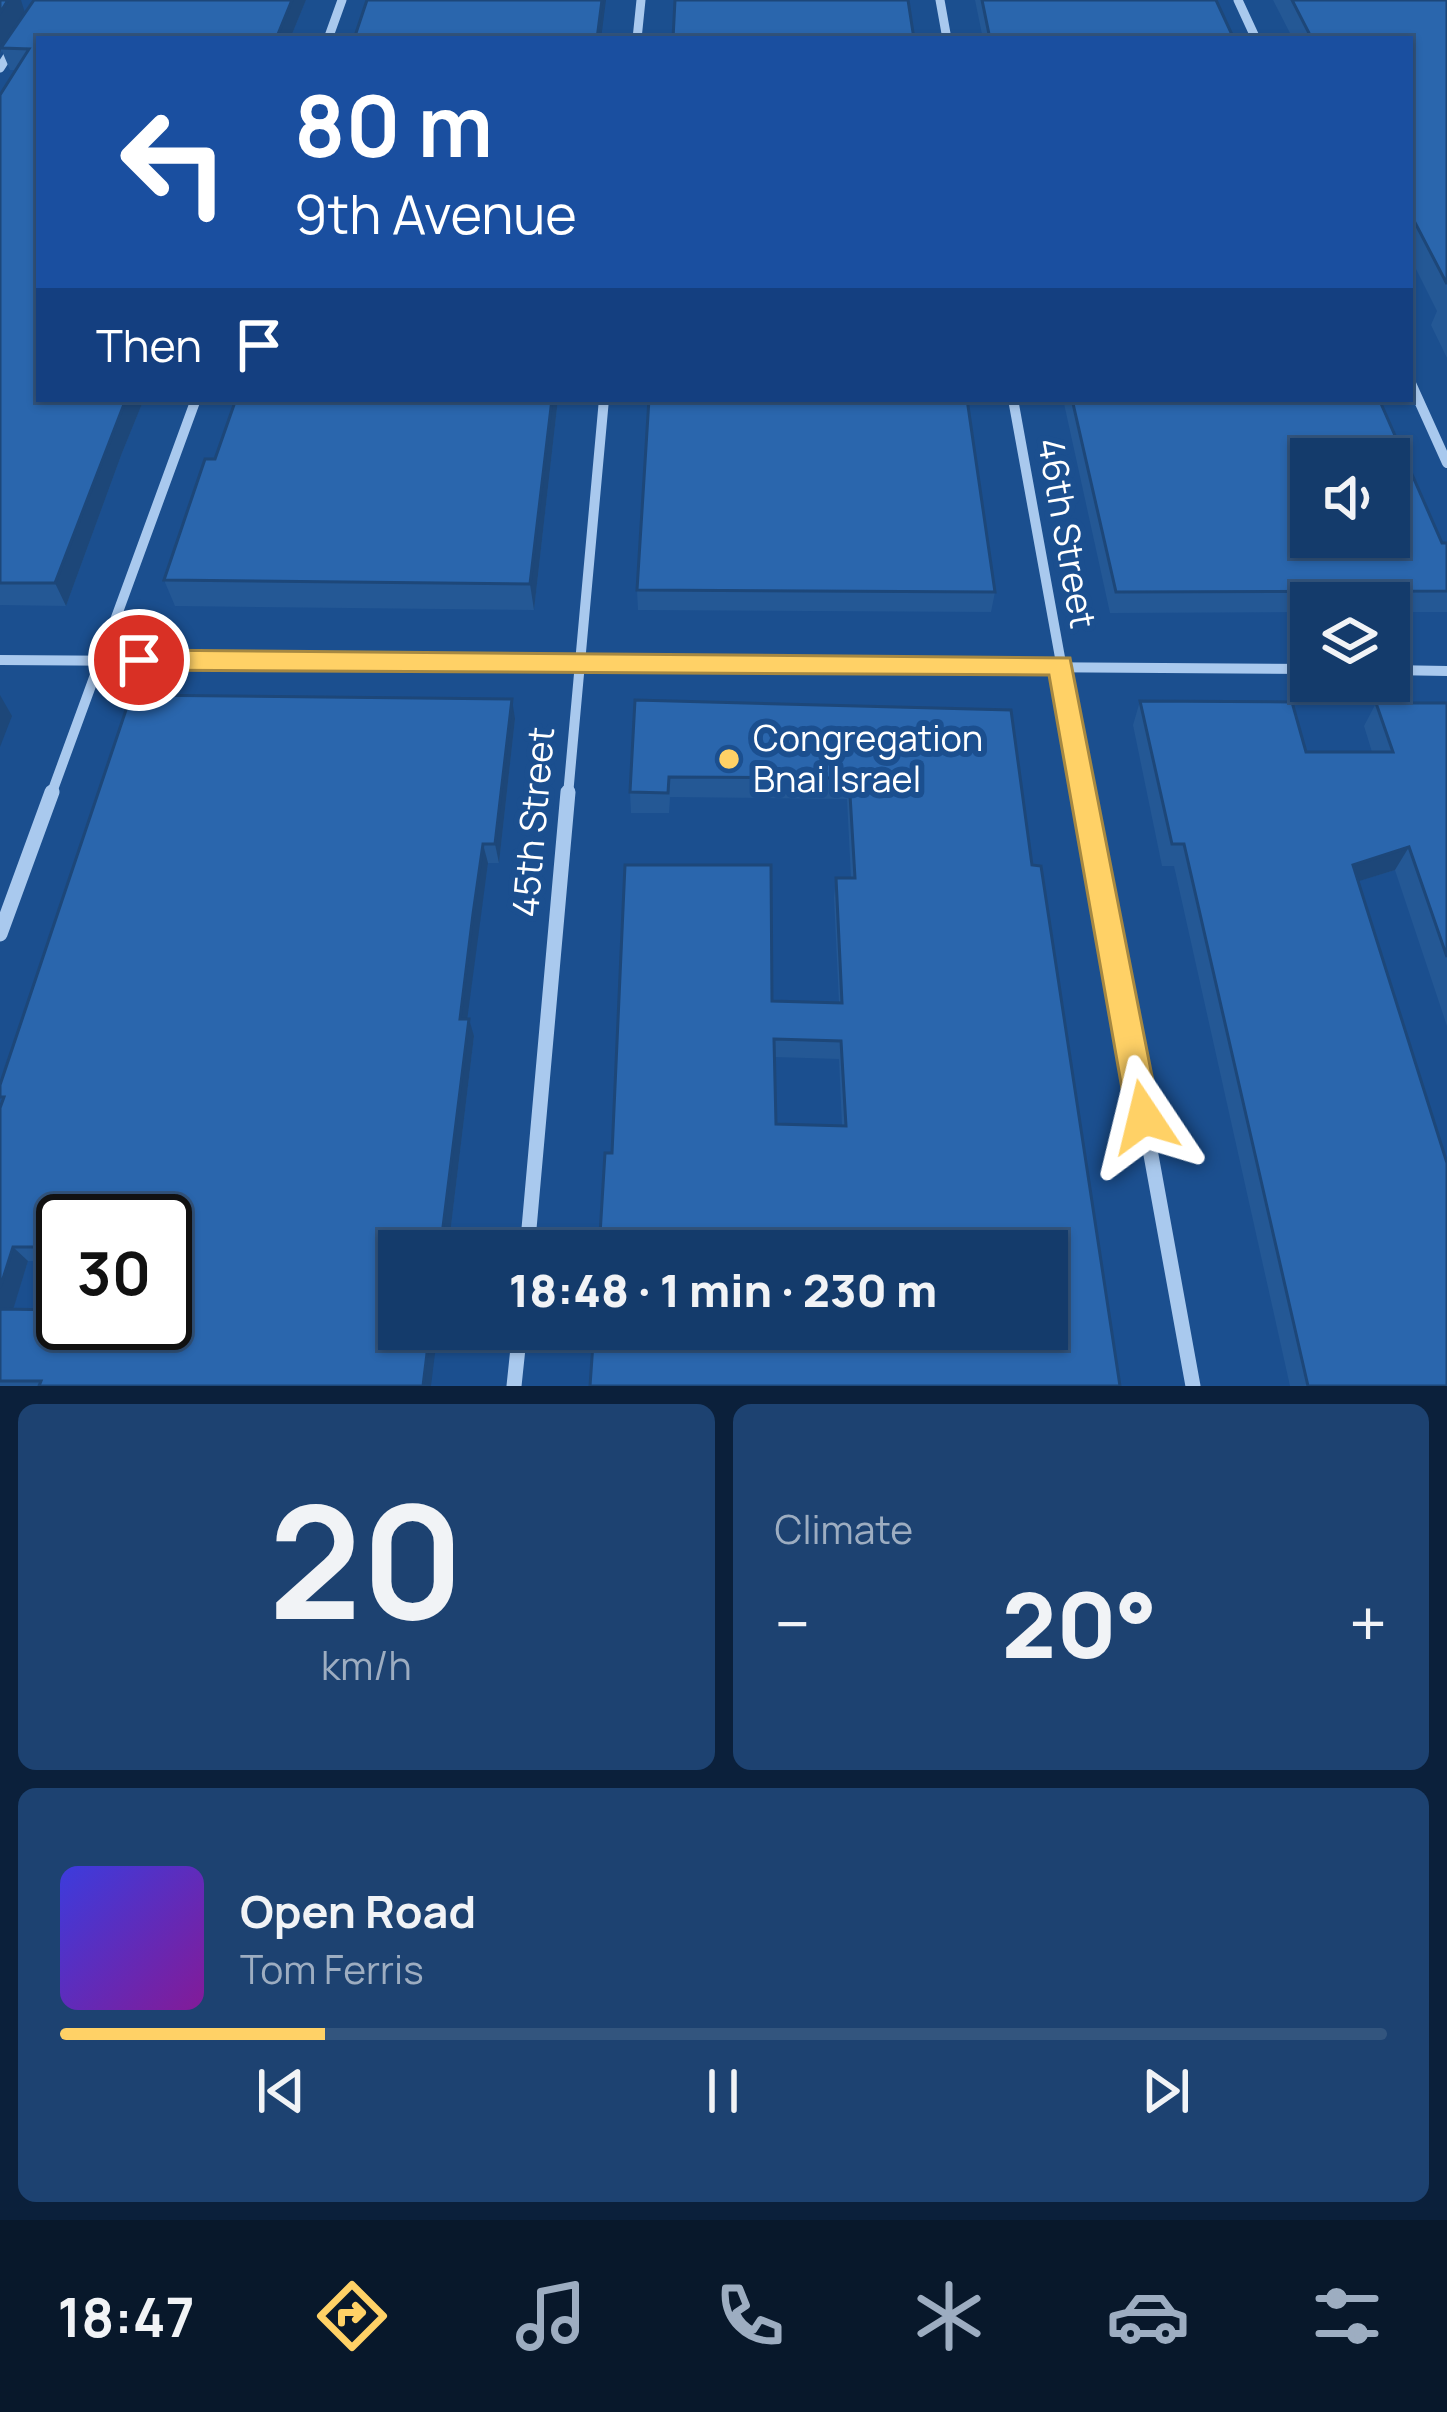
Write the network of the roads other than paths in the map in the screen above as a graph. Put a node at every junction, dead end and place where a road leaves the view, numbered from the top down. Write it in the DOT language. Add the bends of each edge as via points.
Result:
graph roads {
  1 [pos="342,0"];
  2 [pos="641,0"];
  3 [pos="940,0"];
  4 [pos="1238,0"];
  5 [pos="26,28"];
  6 [pos="329,36"];
  7 [pos="637,36"];
  8 [pos="946,36"];
  9 [pos="1255,36"];
  10 [pos="0,68"];
  11 [pos="1413,388"];
  12 [pos="195,402"];
  13 [pos="604,402"];
  14 [pos="1013,402"];
  15 [pos="1447,464"];
  16 [pos="0,660"];
  17 [pos="100,660"];
  18 [pos="581,662"];
  19 [pos="1061,665"];
  20 [pos="1290,669"];
  21 [pos="1410,670"];
  22 [pos="1447,671"];
  23 [pos="0,934"];
  24 [pos="529,1230"];
  25 [pos="518,1350"];
  26 [pos="514,1386"];
  27 [pos="1193,1386"];
  1 -- 6 [label="street"];
  2 -- 7 [label="street"];
  3 -- 8 [label="street"];
  4 -- 9 [label="street"];
  5 -- 10 [label="street"];
  11 -- 15 [label="street"];
  12 -- 17 [label="street"];
  13 -- 18 [label="street, 45th Street"];
  14 -- 19 [label="street, 46th Street"];
  16 -- 17 [label="street"];
  17 -- 18 [label="street"];
  17 -- 23 [label="street"];
  18 -- 19 [label="street"];
  18 -- 24 [label="street, 45th Street"];
  19 -- 20 [label="street"];
  19 -- 27 [label="street, 46th Street"];
  21 -- 22 [label="street"];
  25 -- 26 [label="street"];
}
